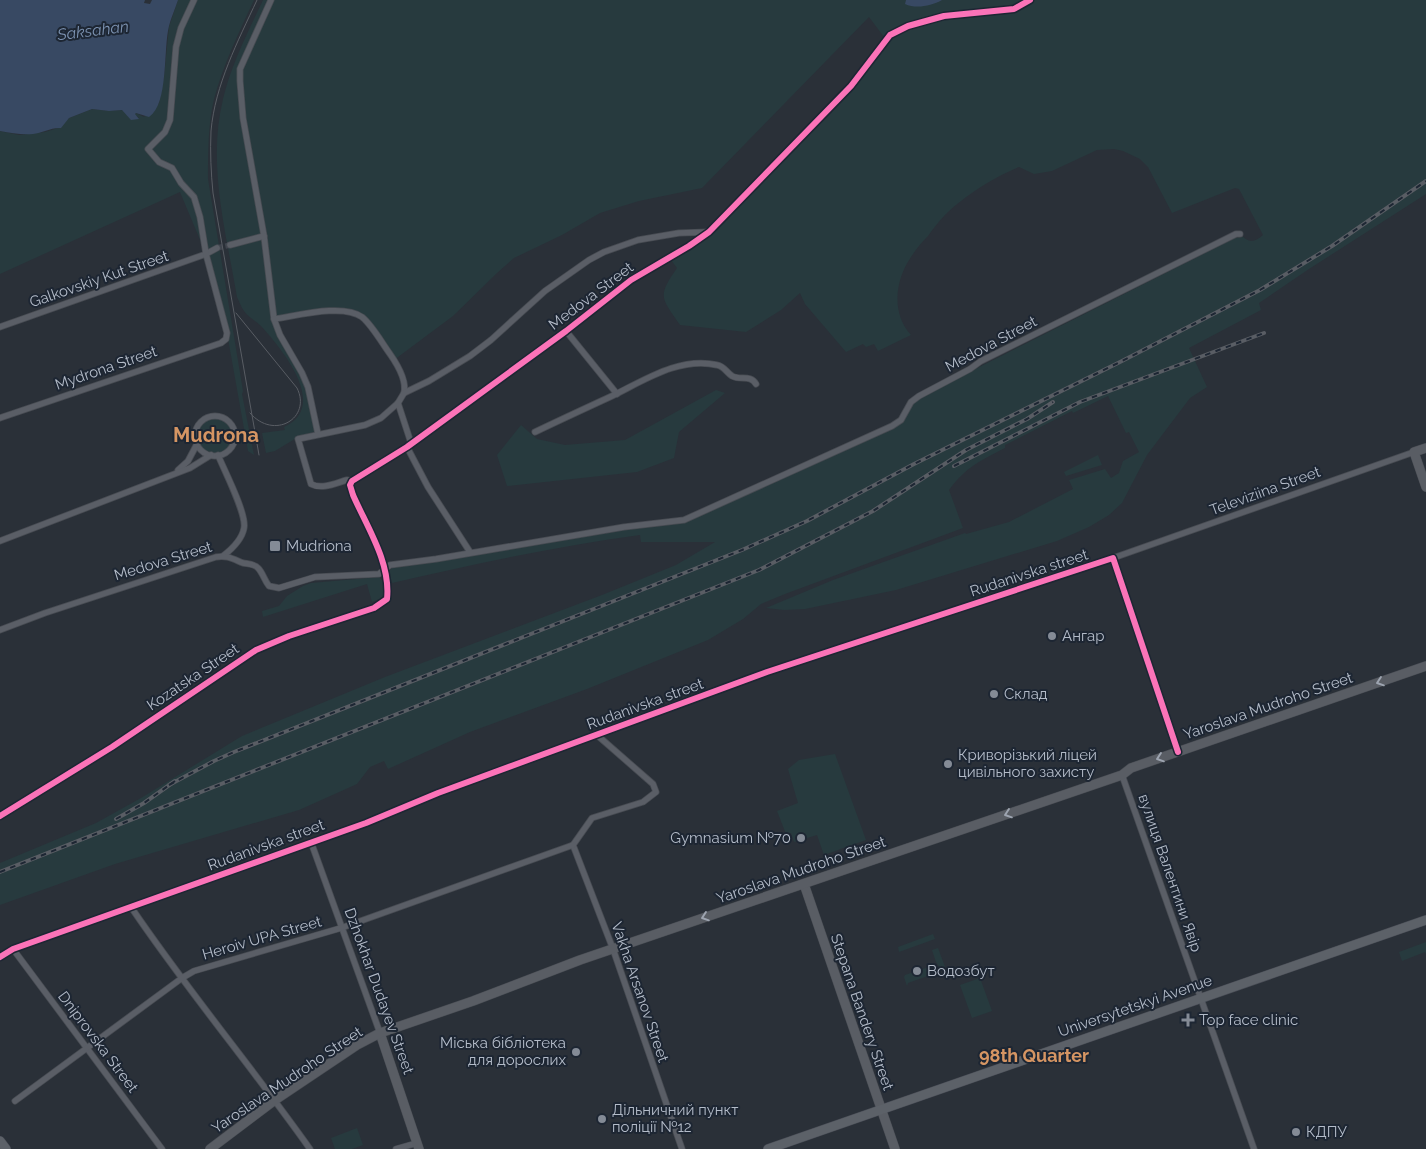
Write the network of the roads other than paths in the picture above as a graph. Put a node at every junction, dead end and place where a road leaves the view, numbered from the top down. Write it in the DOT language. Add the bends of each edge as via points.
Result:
graph roads {
  1 [pos="194,0"];
  2 [pos="271,0"];
  3 [pos="1030,0"];
  4 [pos="709,232"];
  5 [pos="1240,234"];
  6 [pos="264,236"];
  7 [pos="230,245"];
  8 [pos="217,248"];
  9 [pos="206,254"];
  10 [pos="274,319"];
  11 [pos="0,327"];
  12 [pos="566,331"];
  13 [pos="756,384"];
  14 [pos="404,393"];
  15 [pos="617,394"];
  16 [pos="398,403"];
  17 [pos="0,418"];
  18 [pos="535,432"];
  19 [pos="318,434"];
  20 [pos="197,444"];
  21 [pos="409,445"];
  22 [pos="1426,448"];
  23 [pos="1414,452"];
  24 [pos="211,455"];
  25 [pos="218,455"];
  26 [pos="176,472"];
  27 [pos="352,481"];
  28 [pos="1426,487"];
  29 [pos="0,541"];
  30 [pos="470,552"];
  31 [pos="223,556"];
  32 [pos="1113,558"];
  33 [pos="385,570"];
  34 [pos="0,630"];
  35 [pos="1426,666"];
  36 [pos="597,735"];
  37 [pos="1178,752"];
  38 [pos="1122,775"];
  39 [pos="0,816"];
  40 [pos="311,842"];
  41 [pos="573,845"];
  42 [pos="804,884"];
  43 [pos="131,907"];
  44 [pos="1426,920"];
  45 [pos="341,928"];
  46 [pos="13,949"];
  47 [pos="613,949"];
  48 [pos="0,957"];
  49 [pos="182,978"];
  50 [pos="1201,998"];
  51 [pos="380,1033"];
  52 [pos="87,1048"];
  53 [pos="276,1100"];
  54 [pos="15,1101"];
  55 [pos="882,1109"];
  56 [pos="0,1141"];
  57 [pos="418,1146"];
  58 [pos="6,1149"];
  59 [pos="162,1149"];
  60 [pos="210,1149"];
  61 [pos="310,1149"];
  62 [pos="396,1149"];
  63 [pos="682,1149"];
  64 [pos="768,1149"];
  65 [pos="895,1149"];
  66 [pos="1254,1149"];
  1 -- 9 [label="street" via="180,28 176,47 170,120 165,132 148,149 159,162 172,168 194,197"];
  2 -- 6 [label="street" via="240,69 243,118"];
  3 -- 4 [label="street, Medova Street" via="1014,9 938,17 890,35 851,86"];
  4 -- 12 [label="street, Medova Street" via="631,280"];
  4 -- 14 [label="street" via="638,240 588,260 545,291 470,356"];
  5 -- 30 [label="street, Medova Street" via="981,361 919,396 911,402 902,420 892,426 684,520"];
  6 -- 7 [label="street"];
  6 -- 10 [label="street"];
  8 -- 9 [label="street, Galkovskiy Kut Street"];
  9 -- 11 [label="street, Galkovskiy Kut Street"];
  9 -- 17 [label="street, Mydrona Street" via="226,332 226,339 221,343"];
  10 -- 14 [label="street" via="341,311 362,318 394,360 404,381"];
  10 -- 19 [label="street" via="308,387"];
  12 -- 15 [label="street, Medova Street"];
  12 -- 21 [label="street, Medova Street"];
  13 -- 15 [label="street" via="750,378 732,376 721,366 699,364 668,370"];
  14 -- 16 [label="street"];
  15 -- 18 [label="street"];
  16 -- 19 [label="street" via="374,422"];
  16 -- 21 [label="street"];
  19 -- 27 [label="street" via="298,439 311,484 316,487"];
  20 -- 24 [label="street"];
  20 -- 25 [label="street" via="196,432 202,422 212,416 225,418 234,429 235,441 228,451"];
  20 -- 26 [label="street" via="188,461"];
  21 -- 27 [label="street, Medova Street"];
  21 -- 30 [label="street" via="428,487"];
  22 -- 23 [label="street, Televiziina Street"];
  23 -- 28 [label="street"];
  23 -- 32 [label="street, Televiziina Street"];
  24 -- 25 [label="street"];
  24 -- 26 [label="street" via="190,468"];
  25 -- 31 [label="street" via="244,521 238,542"];
  26 -- 29 [label="street"];
  27 -- 33 [label="street" via="353,495"];
  30 -- 33 [label="street, Medova Street" via="390,565"];
  31 -- 33 [label="street, Medova Street" via="256,566 269,586 279,588 315,577 379,574"];
  31 -- 34 [label="street, Medova Street"];
  32 -- 36 [label="street, Rudanivska street" via="767,672"];
  32 -- 37 [label="street"];
  33 -- 39 [label="street, Kozatska Street" via="389,585 387,599 374,608 256,650 112,747"];
  35 -- 37 [label="street, Yaroslava Mudroho Street, one-way"];
  36 -- 40 [label="street, Rudanivska street"];
  36 -- 41 [label="street" via="653,784 656,792 643,802 592,818"];
  37 -- 38 [label="street, Yaroslava Mudroho Street, one-way" via="1131,768"];
  38 -- 42 [label="street, Yaroslava Mudroho Street, one-way"];
  38 -- 50 [label="street, вулиця Валентини Явір"];
  40 -- 43 [label="street, Rudanivska street"];
  40 -- 45 [label="street, Dzhokhar Dudayev Street"];
  41 -- 45 [label="street, Heroiv UPA Street"];
  41 -- 47 [label="street, Vakha Arsanov Street"];
  42 -- 47 [label="street, Yaroslava Mudroho Street, one-way"];
  42 -- 55 [label="street, Stepana Bandery Street"];
  43 -- 46 [label="street, Rudanivska street"];
  43 -- 49 [label="street"];
  44 -- 50 [label="main road, Universytetskyi Avenue"];
  45 -- 49 [label="street, Heroiv UPA Street" via="200,969"];
  45 -- 51 [label="street, Dzhokhar Dudayev Street"];
  46 -- 48 [label="street, Rudanivska street"];
  46 -- 52 [label="street, Dniprovska Street"];
  47 -- 51 [label="street, Yaroslava Mudroho Street"];
  47 -- 63 [label="street, Vakha Arsanov Street"];
  49 -- 52 [label="street, Heroiv UPA Street"];
  49 -- 53 [label="street"];
  50 -- 55 [label="main road, Universytetskyi Avenue"];
  50 -- 66 [label="street, вулиця Валентини Явір"];
  51 -- 53 [label="street, Yaroslava Mudroho Street"];
  51 -- 57 [label="street, Dzhokhar Dudayev Street"];
  52 -- 54 [label="street, Heroiv UPA Street"];
  52 -- 59 [label="street, Dniprovska Street"];
  53 -- 60 [label="street, Yaroslava Mudroho Street"];
  53 -- 61 [label="street"];
  55 -- 64 [label="main road, Universytetskyi Avenue"];
  55 -- 65 [label="street, Stepana Bandery Street"];
  56 -- 58 [label="main road"];
  57 -- 62 [label="street"];
}
